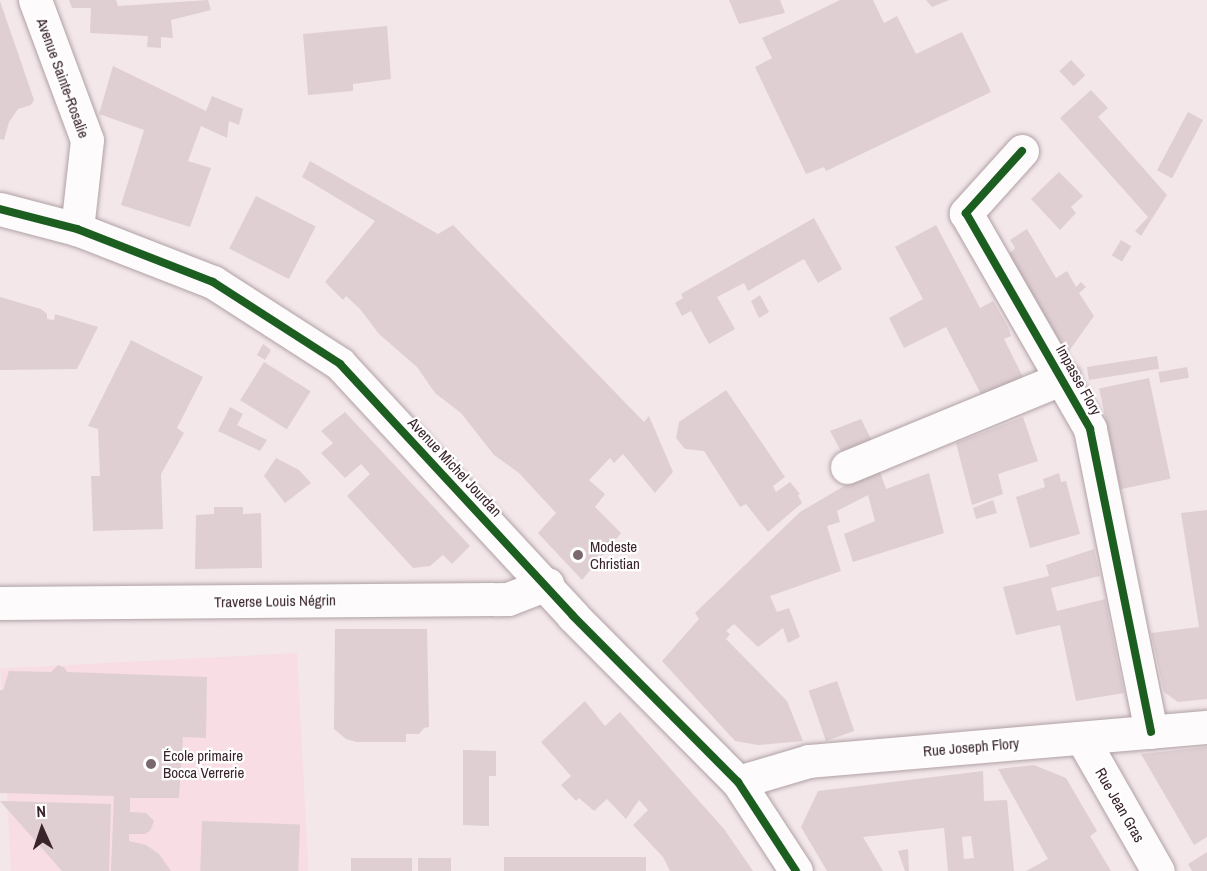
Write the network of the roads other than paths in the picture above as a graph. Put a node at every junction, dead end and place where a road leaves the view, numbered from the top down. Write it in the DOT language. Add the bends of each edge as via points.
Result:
graph roads {
  1 [pos="35,0"];
  2 [pos="1022,151"];
  3 [pos="0,209"];
  4 [pos="77,229"];
  5 [pos="1063,378"];
  6 [pos="847,466"];
  7 [pos="547,585"];
  8 [pos="0,603"];
  9 [pos="1207,727"];
  10 [pos="1151,732"];
  11 [pos="1082,738"];
  12 [pos="738,782"];
  13 [pos="796,871"];
  14 [pos="1158,871"];
  1 -- 4 [label="street, Avenue Sainte-Rosalie" via="87,140"];
  2 -- 5 [label="street, Impasse Flory" via="966,213"];
  3 -- 4 [label="street, Avenue Michel Jourdan"];
  4 -- 7 [label="street, Avenue Michel Jourdan" via="213,282 340,364"];
  5 -- 6 [label="street, Impasse Flory"];
  5 -- 10 [label="street, Impasse Flory" via="1090,429"];
  7 -- 8 [label="street, Traverse Louis Négrin" via="508,599"];
  7 -- 12 [label="street, Avenue Michel Jourdan"];
  9 -- 10 [label="street, Rue Joseph Flory"];
  10 -- 11 [label="street, Rue Joseph Flory"];
  11 -- 12 [label="street, Rue Joseph Flory" via="809,761"];
  11 -- 14 [label="street, Rue Jean Gras"];
  12 -- 13 [label="street, Avenue Michel Jourdan"];
}
